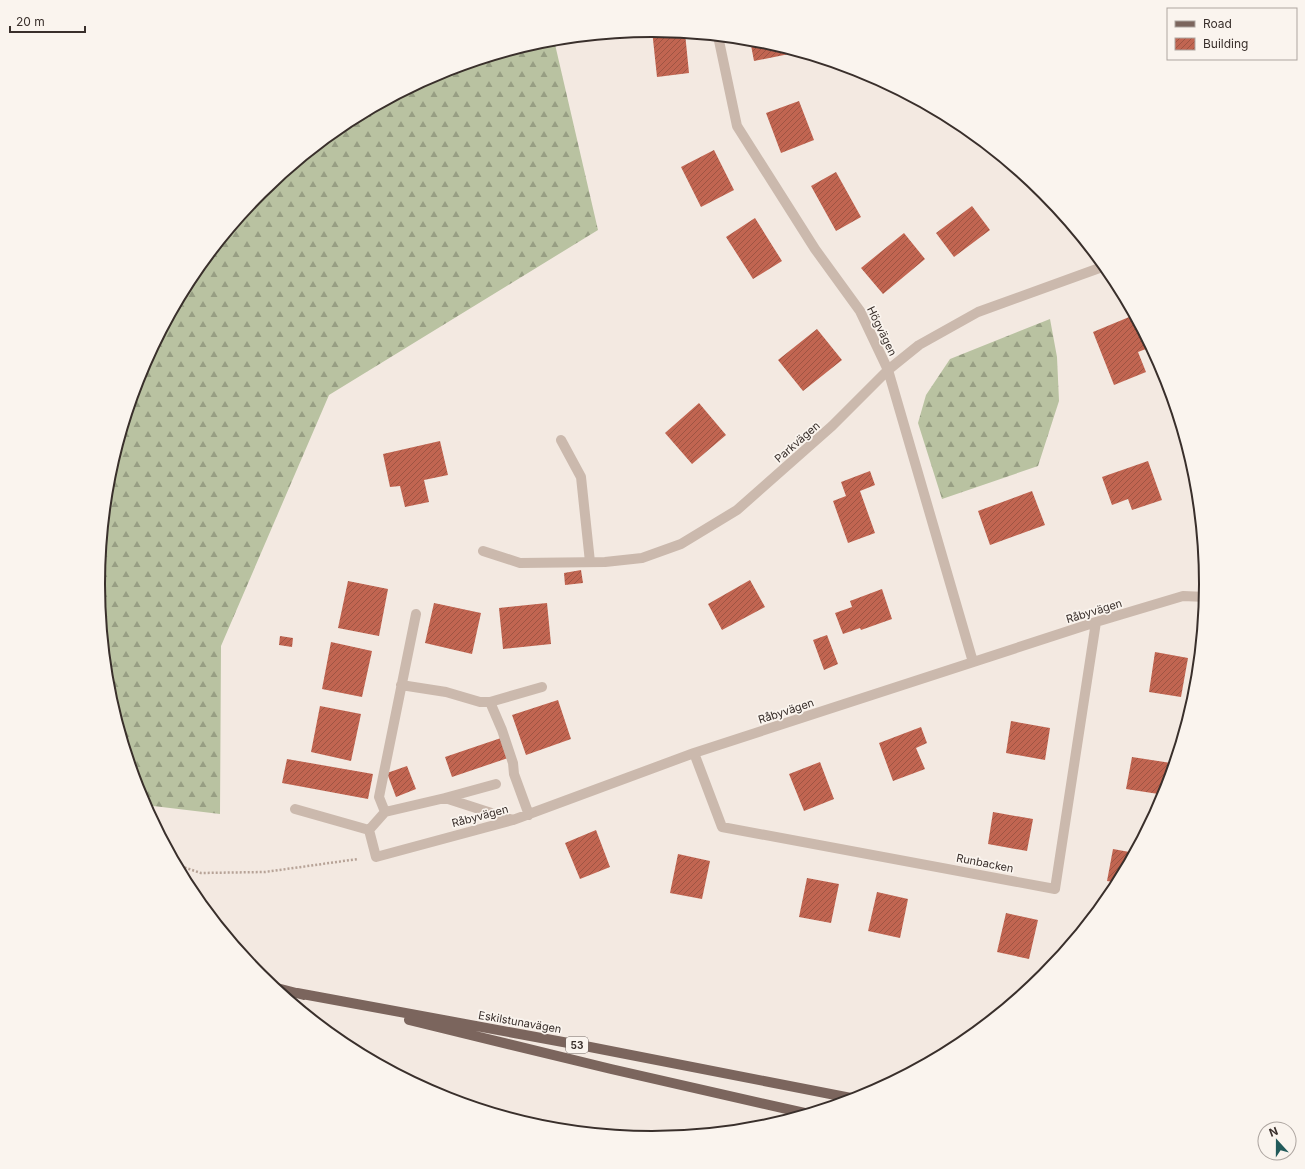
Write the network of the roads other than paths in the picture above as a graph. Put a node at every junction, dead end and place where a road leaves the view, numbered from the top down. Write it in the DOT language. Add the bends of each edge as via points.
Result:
graph roads {
  1 [pos="719,41"];
  2 [pos="1099,268"];
  3 [pos="888,370"];
  4 [pos="562,440"];
  5 [pos="483,551"];
  6 [pos="590,562"];
  7 [pos="1200,597"];
  8 [pos="416,614"];
  9 [pos="1096,622"];
  10 [pos="973,662"];
  11 [pos="401,685"];
  12 [pos="542,687"];
  13 [pos="490,702"];
  14 [pos="694,753"];
  15 [pos="496,784"];
  16 [pos="445,798"];
  17 [pos="295,809"];
  18 [pos="386,812"];
  19 [pos="529,815"];
  20 [pos="513,820"];
  21 [pos="369,830"];
  22 [pos="285,990"];
  23 [pos="297,993"];
  24 [pos="844,1097"];
  25 [pos="799,1112"];
  1 -- 3 [label="street, Högvägen" via="737,126 815,248 860,311"];
  2 -- 3 [label="street, Parkvägen" via="978,312 919,345"];
  3 -- 6 [label="street, Parkvägen" via="832,426 737,510 681,544 642,558"];
  3 -- 10 [label="street, Högvägen"];
  4 -- 6 [label="street" via="581,477"];
  5 -- 6 [label="street, Parkvägen" via="520,564"];
  7 -- 9 [label="street, Råbyvägen" via="1183,596"];
  8 -- 11 [label="street"];
  9 -- 10 [label="street, Råbyvägen"];
  9 -- 14 [label="street, Runbacken" via="1055,889 722,827"];
  10 -- 14 [label="street, Råbyvägen"];
  11 -- 13 [label="street"];
  11 -- 18 [label="street" via="379,797"];
  12 -- 13 [label="street"];
  13 -- 19 [label="street" via="502,730"];
  14 -- 19 [label="street, Råbyvägen"];
  15 -- 16 [label="street"];
  16 -- 18 [label="street"];
  16 -- 20 [label="street"];
  17 -- 21 [label="street"];
  18 -- 21 [label="street"];
  19 -- 20 [label="street, Råbyvägen"];
  20 -- 21 [label="street, Råbyvägen" via="376,857"];
  22 -- 23 [label="main road, Eskilstunavägen / 53"];
  23 -- 24 [label="main road, Eskilstunavägen / 53"];
  23 -- 25 [label="main road, Eskilstunavägen / 53"];
}
